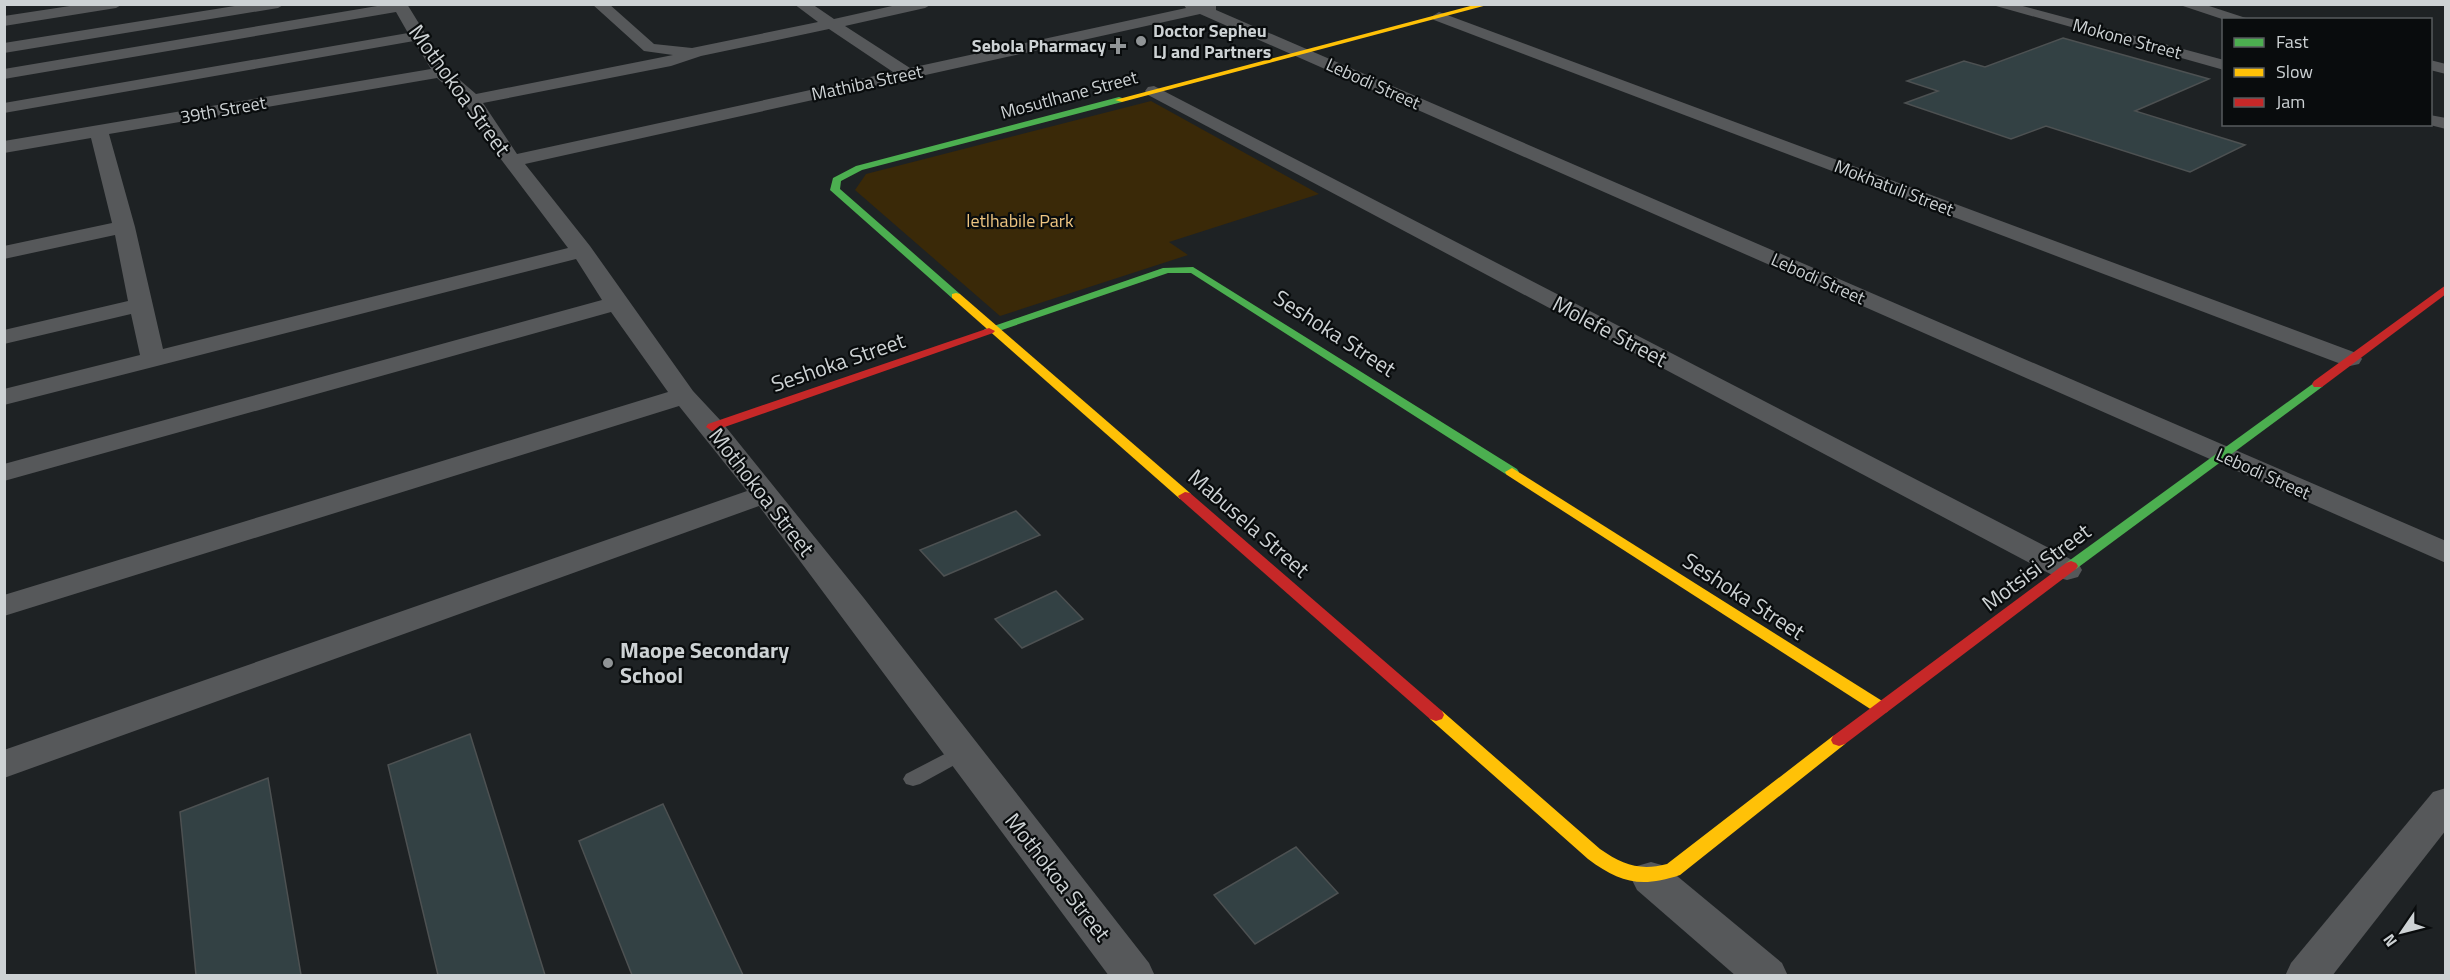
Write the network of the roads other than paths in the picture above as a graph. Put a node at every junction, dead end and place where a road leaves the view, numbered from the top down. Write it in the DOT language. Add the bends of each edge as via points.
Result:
graph roads {
  1 [pos="116,4"];
  2 [pos="278,4"];
  3 [pos="599,4"];
  4 [pos="801,4"];
  5 [pos="925,4"];
  6 [pos="1488,4"];
  7 [pos="1996,4"];
  8 [pos="2184,4"];
  9 [pos="400,6"];
  10 [pos="1204,6"];
  11 [pos="1439,17"];
  12 [pos="2238,18"];
  13 [pos="4,21"];
  14 [pos="831,24"];
  15 [pos="416,36"];
  16 [pos="4,48"];
  17 [pos="697,52"];
  18 [pos="1301,53"];
  19 [pos="2222,65"];
  20 [pos="441,72"];
  21 [pos="4,74"];
  22 [pos="908,74"];
  23 [pos="1154,91"];
  24 [pos="472,100"];
  25 [pos="4,108"];
  26 [pos="99,131"];
  27 [pos="4,147"];
  28 [pos="512,161"];
  29 [pos="836,180"];
  30 [pos="124,227"];
  31 [pos="582,251"];
  32 [pos="4,253"];
  33 [pos="2445,288"];
  34 [pos="616,303"];
  35 [pos="140,305"];
  36 [pos="998,330"];
  37 [pos="4,337"];
  38 [pos="2350,359"];
  39 [pos="153,360"];
  40 [pos="684,396"];
  41 [pos="4,397"];
  42 [pos="712,427"];
  43 [pos="2222,455"];
  44 [pos="4,473"];
  45 [pos="764,495"];
  46 [pos="2445,553"];
  47 [pos="2067,570"];
  48 [pos="4,606"];
  49 [pos="1881,708"];
  50 [pos="962,753"];
  51 [pos="4,764"];
  52 [pos="913,779"];
  53 [pos="2445,802"];
  54 [pos="1651,878"];
  55 [pos="1134,975"];
  56 [pos="1767,975"];
  57 [pos="2306,975"];
  1 -- 13 [label="street"];
  2 -- 16 [label="street"];
  3 -- 17 [label="street" via="650,48"];
  4 -- 14 [label="street"];
  5 -- 14 [label="street"];
  6 -- 11 [label="street, Mosutlhane Street"];
  7 -- 19 [label="street, Mokone Street"];
  8 -- 12 [label="street"];
  9 -- 15 [label="street, Mothokoa Street"];
  9 -- 21 [label="street"];
  10 -- 18 [label="street, Lebodi Street"];
  10 -- 22 [label="street, Mathiba Street"];
  11 -- 18 [label="street, Mosutlhane Street"];
  11 -- 38 [label="street, Mokhatuli Street"];
  14 -- 17 [label="street"];
  14 -- 22 [label="street"];
  15 -- 20 [label="street, Mothokoa Street"];
  15 -- 25 [label="street"];
  17 -- 24 [label="street" via="671,61"];
  18 -- 23 [label="street, Mosutlhane Street"];
  18 -- 43 [label="street, Lebodi Street"];
  20 -- 24 [label="street, Mothokoa Street"];
  20 -- 26 [label="street, 39th Street"];
  22 -- 28 [label="street, Mathiba Street"];
  23 -- 29 [label="street, Mosutlhane Street" via="859,168"];
  23 -- 47 [label="street, Molefe Street"];
  24 -- 28 [label="street, Mothokoa Street"];
  26 -- 27 [label="street, 39th Street"];
  26 -- 30 [label="street"];
  28 -- 31 [label="street, Mothokoa Street"];
  29 -- 36 [label="street, Mabusela Street" via="835,190"];
  30 -- 32 [label="street"];
  30 -- 35 [label="street"];
  31 -- 34 [label="street, Mothokoa Street"];
  31 -- 39 [label="street"];
  33 -- 38 [label="street, Motsisi Street"];
  34 -- 40 [label="street, Mothokoa Street"];
  34 -- 44 [label="street"];
  35 -- 37 [label="street"];
  35 -- 39 [label="street"];
  36 -- 42 [label="street, Seshoka Street"];
  36 -- 49 [label="street, Seshoka Street" via="1167,270 1178,268 1206,276"];
  36 -- 54 [label="street, Mabusela Street" via="1594,854 1619,873"];
  38 -- 43 [label="street, Motsisi Street"];
  39 -- 41 [label="street"];
  40 -- 42 [label="street, Mothokoa Street"];
  40 -- 48 [label="street"];
  42 -- 45 [label="street, Mothokoa Street"];
  43 -- 46 [label="street, Lebodi Street"];
  43 -- 47 [label="street, Motsisi Street"];
  45 -- 50 [label="street, Mothokoa Street"];
  45 -- 51 [label="street"];
  47 -- 49 [label="street, Motsisi Street"];
  49 -- 54 [label="street, Motsisi Street" via="1673,870"];
  50 -- 52 [label="lane"];
  50 -- 55 [label="street, Mothokoa Street"];
  53 -- 57 [label="street"];
  54 -- 56 [label="street"];
}
